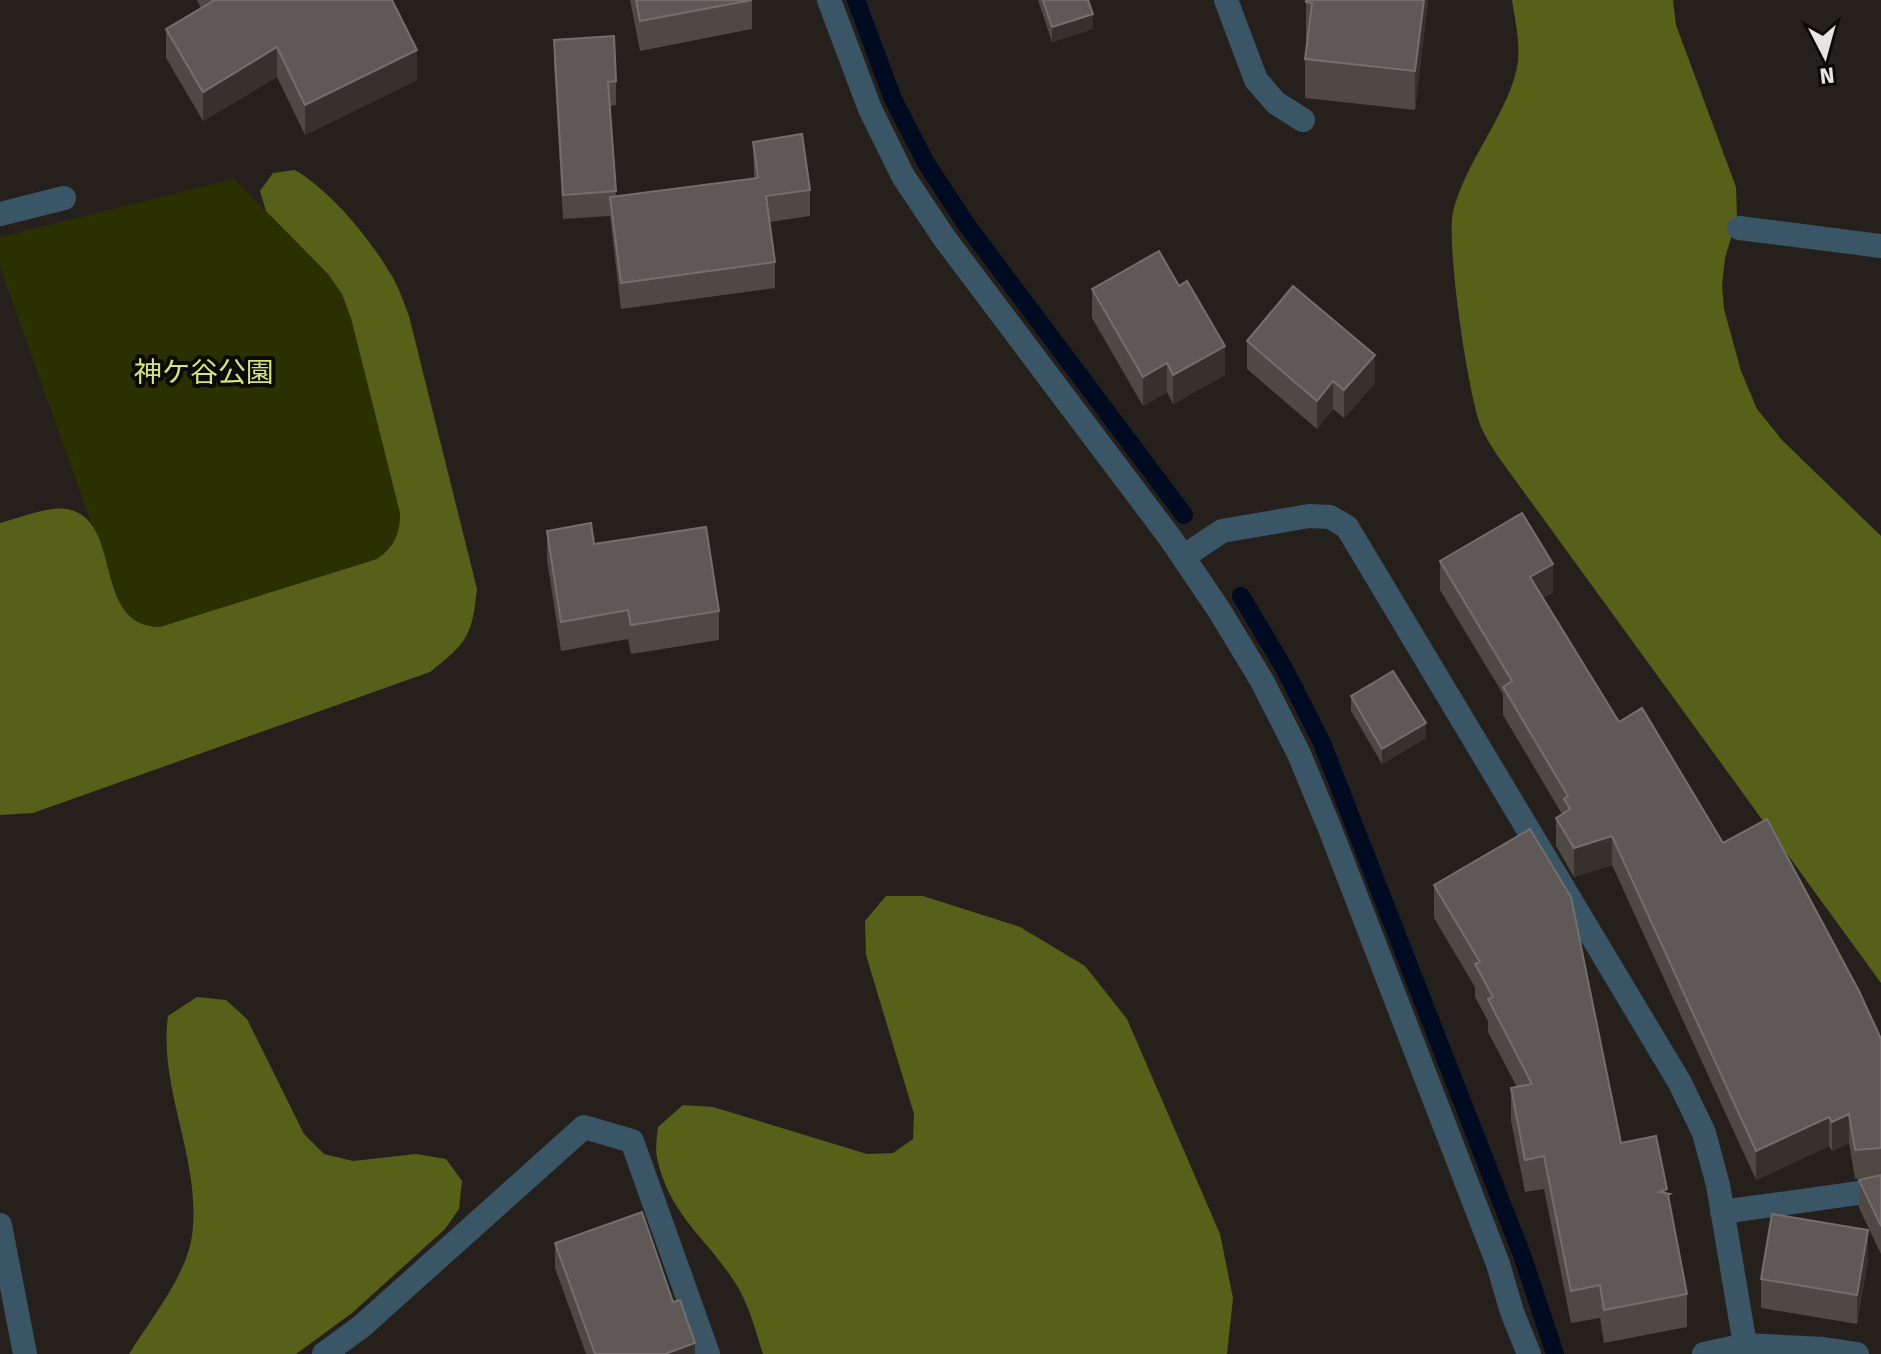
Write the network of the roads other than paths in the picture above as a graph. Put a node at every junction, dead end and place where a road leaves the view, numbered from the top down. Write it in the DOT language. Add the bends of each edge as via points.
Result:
graph roads {
  1 [pos="829,0"];
  2 [pos="1226,0"];
  3 [pos="1303,120"];
  4 [pos="64,198"];
  5 [pos="0,214"];
  6 [pos="1739,228"];
  7 [pos="1881,246"];
  8 [pos="1183,557"];
  9 [pos="1881,1190"];
  10 [pos="1722,1212"];
  11 [pos="0,1225"];
  12 [pos="1745,1345"];
  13 [pos="16,1353"];
  14 [pos="324,1354"];
  15 [pos="708,1354"];
  16 [pos="1529,1354"];
  17 [pos="1704,1354"];
  18 [pos="1857,1354"];
  1 -- 8 [label="street" via="870,109 903,176"];
  2 -- 3 [label="street" via="1256,80 1276,103"];
  4 -- 5 [label="street"];
  6 -- 7 [label="street"];
  8 -- 10 [label="street" via="1222,531 1309,516 1330,517 1347,527 1680,1083 1704,1133"];
  8 -- 16 [label="street" via="1262,681 1299,754"];
  9 -- 10 [label="street"];
  10 -- 12 [label="street"];
  11 -- 13 [label="street"];
  12 -- 17 [label="street"];
  12 -- 18 [label="street"];
  14 -- 15 [label="street" via="584,1127 632,1141"];
}
